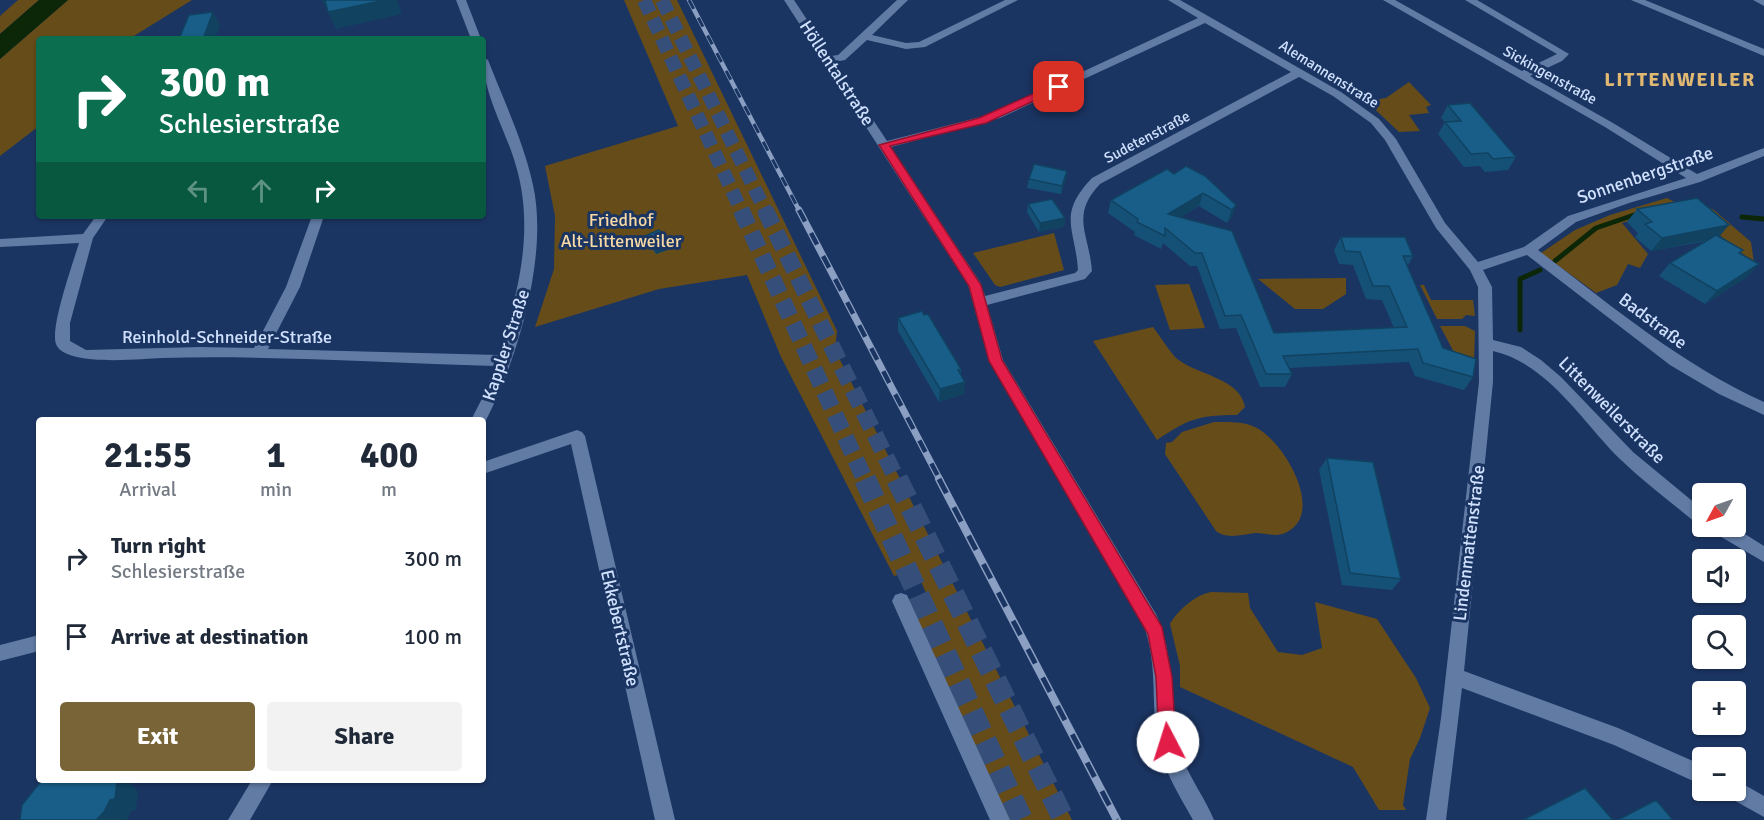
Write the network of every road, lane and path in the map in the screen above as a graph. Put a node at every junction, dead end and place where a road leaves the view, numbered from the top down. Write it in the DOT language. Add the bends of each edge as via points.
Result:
graph roads {
  1 [pos="461,0"];
  2 [pos="789,0"];
  3 [pos="903,0"];
  4 [pos="1013,0"];
  5 [pos="1173,0"];
  6 [pos="1388,0"];
  7 [pos="1470,0"];
  8 [pos="1636,0"];
  9 [pos="1758,0"];
  10 [pos="1764,3"];
  11 [pos="1207,18"];
  12 [pos="472,36"];
  13 [pos="865,36"];
  14 [pos="1764,53"];
  15 [pos="828,60"];
  16 [pos="486,68"];
  17 [pos="1300,72"];
  18 [pos="1520,76"];
  19 [pos="884,145"];
  20 [pos="1764,152"];
  21 [pos="1696,179"];
  22 [pos="100,219"];
  23 [pos="317,219"];
  24 [pos="87,238"];
  25 [pos="0,243"];
  26 [pos="1529,250"];
  27 [pos="1475,268"];
  28 [pos="980,302"];
  29 [pos="1487,344"];
  30 [pos="258,354"];
  31 [pos="504,361"];
  32 [pos="1764,409"];
  33 [pos="480,417"];
  34 [pos="486,467"];
  35 [pos="1692,510"];
  36 [pos="1735,537"];
  37 [pos="1764,555"];
  38 [pos="901,601"];
  39 [pos="36,644"];
  40 [pos="0,653"];
  41 [pos="1454,676"];
  42 [pos="1692,770"];
  43 [pos="261,783"];
  44 [pos="1746,796"];
  45 [pos="1764,807"];
  46 [pos="238,820"];
  47 [pos="665,820"];
  48 [pos="1000,820"];
  49 [pos="1204,820"];
  50 [pos="1436,820"];
  1 -- 12 [label="street"];
  2 -- 15 [label="street, Höllentalstraße"];
  3 -- 13 [label="street"];
  4 -- 13 [label="street" via="921,45 906,46"];
  5 -- 11 [label="street, Alemannenstraße"];
  6 -- 18 [label="street, Sickingenstraße"];
  7 -- 18 [label="street" via="1564,54"];
  8 -- 14 [label="street"];
  9 -- 10 [label="street"];
  11 -- 17 [label="street, Alemannenstraße"];
  11 -- 19 [label="street" via="996,116"];
  13 -- 15 [label="street" via="841,58"];
  15 -- 19 [label="street, Höllentalstraße"];
  16 -- 31 [label="street, Kappler Straße" via="520,157 530,213 528,268"];
  17 -- 27 [label="street, Alemannenstraße" via="1375,121 1390,139 1440,225"];
  17 -- 28 [label="street, Sudetenstraße" via="1096,181 1086,190 1075,210 1085,271 1080,276"];
  18 -- 21 [label="street, Sickingenstraße"];
  19 -- 28 [label="street, Höllentalstraße" via="975,285"];
  20 -- 21 [label="street, Sonnenbergstraße"];
  21 -- 26 [label="street, Sonnenbergstraße" via="1572,219"];
  22 -- 24 [label="street, Reinhold-Schneider-Straße"];
  23 -- 30 [label="street" via="289,300"];
  24 -- 25 [label="street"];
  24 -- 30 [label="street, Reinhold-Schneider-Straße" via="63,323 63,344 84,355"];
  26 -- 27 [label="street, Sonnenbergstraße"];
  26 -- 32 [label="street, Badstraße" via="1675,361"];
  27 -- 29 [label="street, Lindenmattenstraße" via="1485,287"];
  28 -- 49 [label="street, Höllentalstraße" via="996,361 1156,632 1164,677 1168,742"];
  29 -- 35 [label="street, Littenweilerstraße" via="1516,351 1536,364 1627,456"];
  29 -- 41 [label="street, Lindenmattenstraße"];
  30 -- 31 [label="street, Reinhold-Schneider-Straße"];
  31 -- 33 [label="street, Kappler Straße"];
  34 -- 47 [label="street, Ekkebertstraße" via="578,436"];
  36 -- 37 [label="street"];
  38 -- 48 [label="street"];
  39 -- 40 [label="street"];
  41 -- 42 [label="street" via="1618,737"];
  41 -- 50 [label="street, Lindenmattenstraße"];
  43 -- 46 [label="street"];
  44 -- 45 [label="street"];
}
